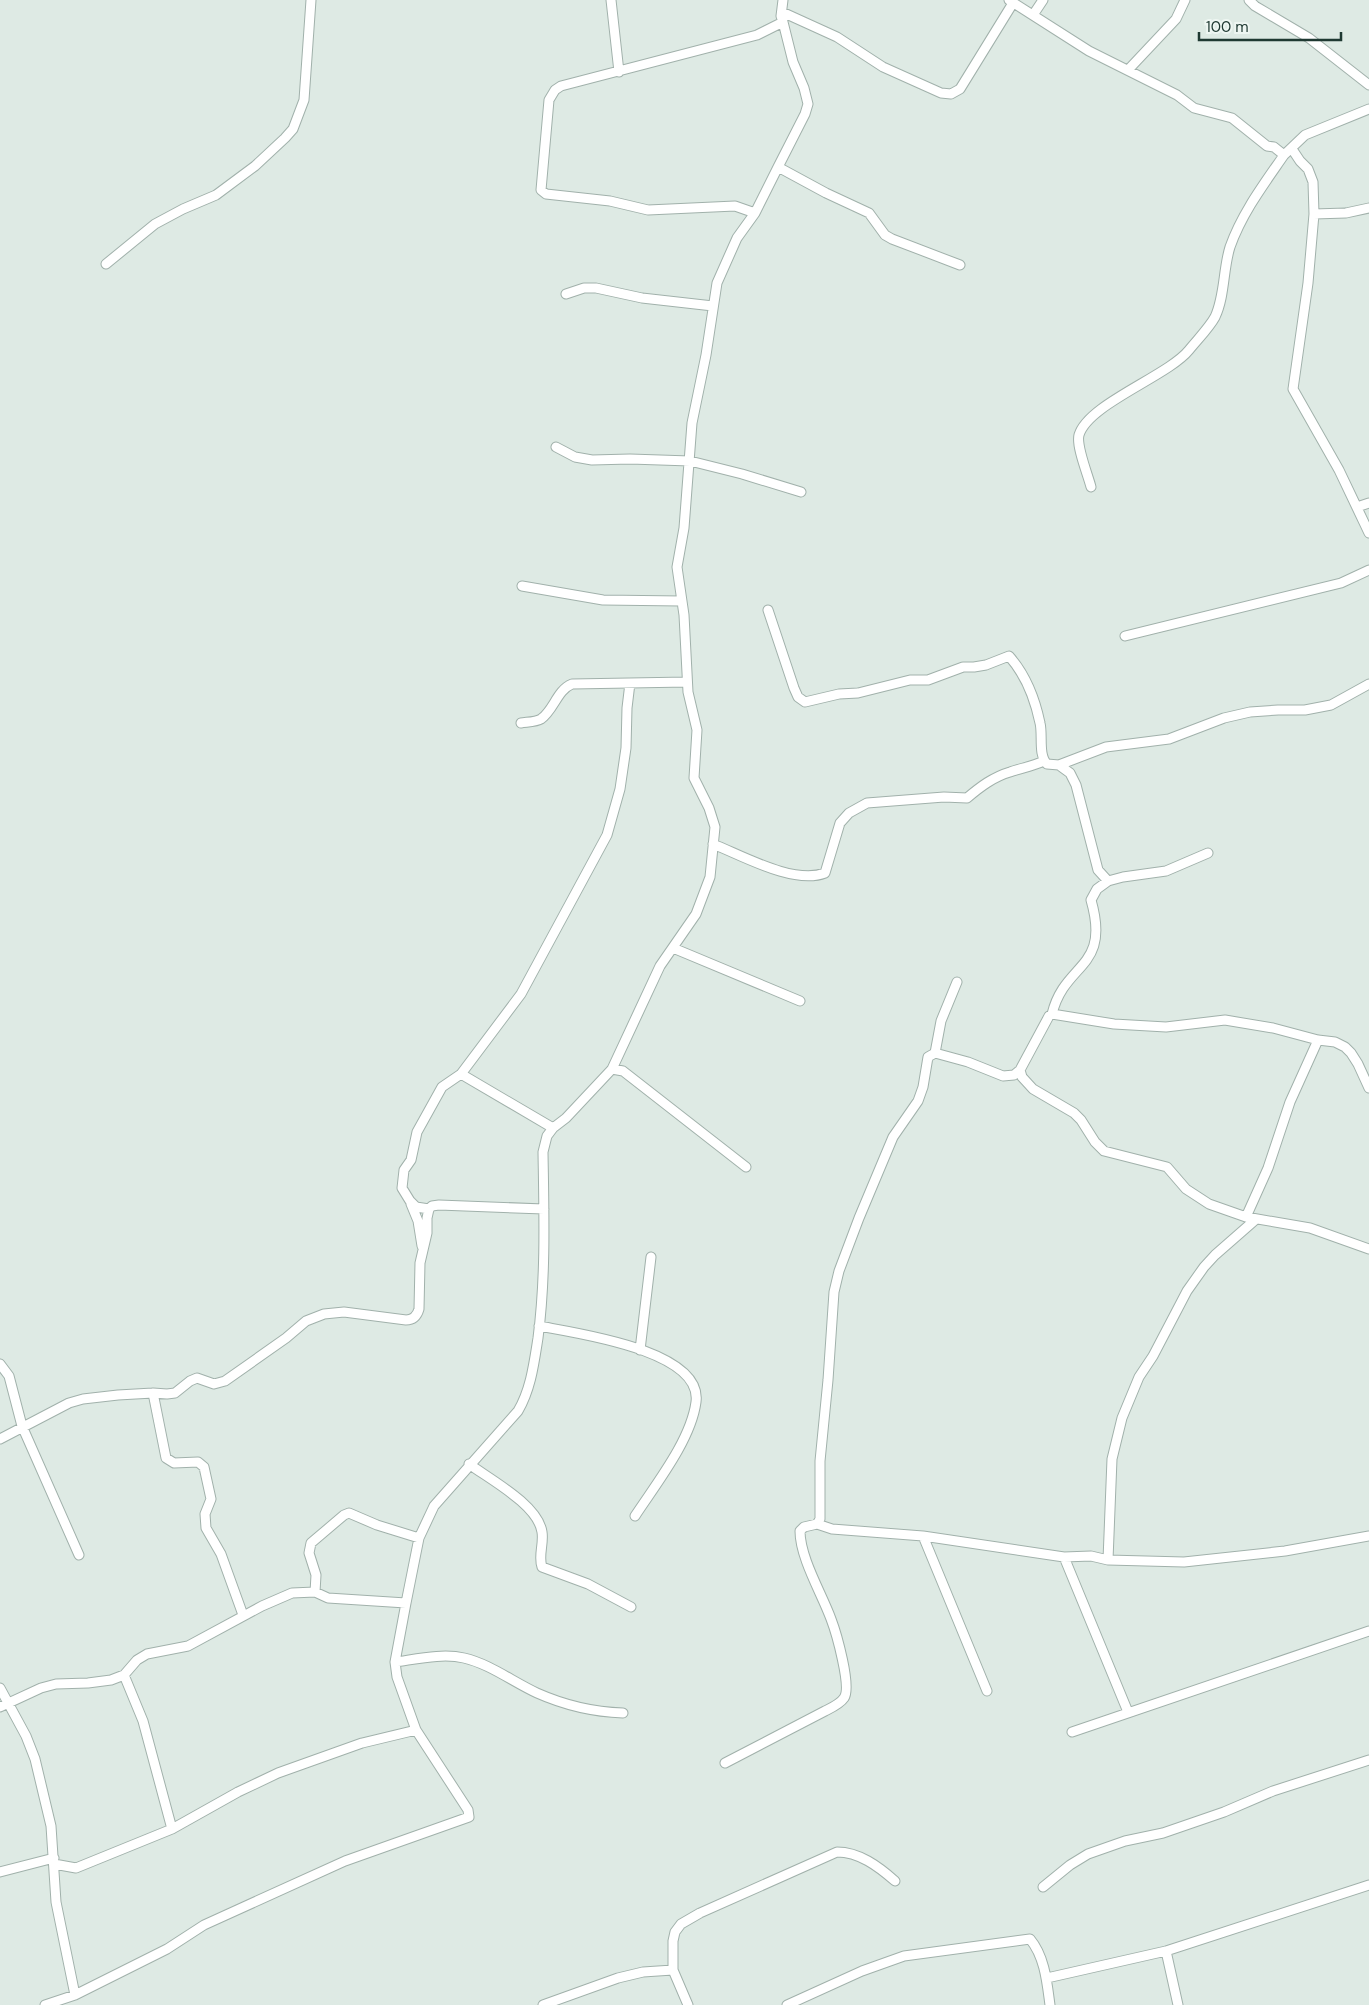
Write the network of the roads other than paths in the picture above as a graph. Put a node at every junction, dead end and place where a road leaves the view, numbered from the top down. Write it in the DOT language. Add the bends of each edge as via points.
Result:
graph roads {
  1 [pos="311,0"];
  2 [pos="612,0"];
  3 [pos="784,0"];
  4 [pos="1043,0"];
  5 [pos="1186,0"];
  6 [pos="1249,0"];
  7 [pos="1011,1"];
  8 [pos="782,12"];
  9 [pos="1032,15"];
  10 [pos="783,22"];
  11 [pos="1128,70"];
  12 [pos="619,72"];
  13 [pos="1369,85"];
  14 [pos="1369,109"];
  15 [pos="1292,149"];
  16 [pos="1284,155"];
  17 [pos="778,167"];
  18 [pos="1369,208"];
  19 [pos="755,212"];
  20 [pos="1314,214"];
  21 [pos="106,264"];
  22 [pos="960,265"];
  23 [pos="566,294"];
  24 [pos="713,306"];
  25 [pos="556,447"];
  26 [pos="690,461"];
  27 [pos="1091,487"];
  28 [pos="801,492"];
  29 [pos="1369,503"];
  30 [pos="1357,507"];
  31 [pos="1369,533"];
  32 [pos="1369,570"];
  33 [pos="522,586"];
  34 [pos="681,601"];
  35 [pos="768,610"];
  36 [pos="1125,636"];
  37 [pos="687,682"];
  38 [pos="630,683"];
  39 [pos="1369,684"];
  40 [pos="521,723"];
  41 [pos="1044,761"];
  42 [pos="1059,765"];
  43 [pos="713,844"];
  44 [pos="1208,853"];
  45 [pos="1108,881"];
  46 [pos="673,948"];
  47 [pos="957,982"];
  48 [pos="800,1001"];
  49 [pos="1052,1014"];
  50 [pos="1318,1040"];
  51 [pos="935,1052"];
  52 [pos="612,1068"];
  53 [pos="1020,1070"];
  54 [pos="461,1074"];
  55 [pos="1369,1088"];
  56 [pos="553,1128"];
  57 [pos="746,1167"];
  58 [pos="410,1201"];
  59 [pos="429,1209"];
  60 [pos="544,1209"];
  61 [pos="1250,1218"];
  62 [pos="1369,1248"];
  63 [pos="423,1250"];
  64 [pos="651,1258"];
  65 [pos="539,1326"];
  66 [pos="640,1350"];
  67 [pos="0,1364"];
  68 [pos="153,1393"];
  69 [pos="22,1426"];
  70 [pos="0,1439"];
  71 [pos="470,1464"];
  72 [pos="635,1516"];
  73 [pos="816,1524"];
  74 [pos="923,1536"];
  75 [pos="1369,1536"];
  76 [pos="419,1538"];
  77 [pos="79,1555"];
  78 [pos="1064,1557"];
  79 [pos="1108,1560"];
  80 [pos="314,1592"];
  81 [pos="406,1603"];
  82 [pos="631,1607"];
  83 [pos="243,1616"];
  84 [pos="1369,1630"];
  85 [pos="395,1662"];
  86 [pos="124,1675"];
  87 [pos="0,1688"];
  88 [pos="987,1691"];
  89 [pos="4,1705"];
  90 [pos="1128,1712"];
  91 [pos="623,1713"];
  92 [pos="416,1730"];
  93 [pos="1072,1732"];
  94 [pos="1369,1760"];
  95 [pos="725,1763"];
  96 [pos="172,1829"];
  97 [pos="54,1861"];
  98 [pos="0,1872"];
  99 [pos="895,1880"];
  100 [pos="1369,1885"];
  101 [pos="1043,1887"];
  102 [pos="1166,1951"];
  103 [pos="673,1970"];
  104 [pos="1047,1978"];
  105 [pos="75,1995"];
  106 [pos="549,2004"];
  107 [pos="45,2005"];
  108 [pos="688,2005"];
  109 [pos="787,2005"];
  110 [pos="1050,2005"];
  111 [pos="1178,2005"];
  1 -- 21 [label="street" via="304,100 293,128 255,166 216,196 155,224"];
  2 -- 12 [label="street"];
  3 -- 8 [label="street"];
  4 -- 9 [label="street"];
  5 -- 11 [label="street" via="1176,19"];
  6 -- 13 [label="street" via="1309,38"];
  7 -- 8 [label="street" via="960,89 951,94 941,93 883,67 837,37"];
  7 -- 9 [label="street"];
  8 -- 10 [label="street"];
  9 -- 11 [label="street" via="1089,51"];
  10 -- 12 [label="street" via="757,35"];
  10 -- 17 [label="street" via="792,62 808,104"];
  11 -- 16 [label="street" via="1177,94 1194,108 1232,118 1267,146 1274,146"];
  12 -- 19 [label="street" via="561,86 548,100 541,190 546,194 610,201 648,210 735,206"];
  14 -- 15 [label="street" via="1305,135"];
  15 -- 16 [label="street"];
  15 -- 20 [label="street" via="1308,169 1313,182"];
  16 -- 27 [label="street" via="1241,221 1230,248 1215,318 1187,352 1146,382 1114,400 1089,421 1079,435"];
  17 -- 19 [label="street"];
  17 -- 22 [label="street" via="869,212 892,240"];
  18 -- 20 [label="street"];
  19 -- 24 [label="street" via="738,238 717,283"];
  20 -- 30 [label="street" via="1293,389"];
  23 -- 24 [label="street" via="596,288 642,298"];
  24 -- 26 [label="street" via="692,423"];
  25 -- 26 [label="street" via="592,460"];
  26 -- 28 [label="street"];
  26 -- 34 [label="street" via="677,567"];
  29 -- 30 [label="street"];
  30 -- 31 [label="street"];
  32 -- 36 [label="street" via="1341,583"];
  33 -- 34 [label="street" via="603,600"];
  34 -- 37 [label="street"];
  35 -- 41 [label="street" via="794,688 798,697 806,702 910,680 928,680 963,667 974,668 1009,656 1027,683 1040,723"];
  37 -- 38 [label="street"];
  37 -- 43 [label="street" via="697,730 694,778 713,818"];
  38 -- 40 [label="street" via="572,684 565,687 539,720"];
  38 -- 54 [label="street" via="625,756 607,836 521,994"];
  39 -- 42 [label="street" via="1331,705 1305,710 1250,712 1224,718 1169,739 1106,746"];
  41 -- 42 [label="street"];
  41 -- 43 [label="street" via="997,776 966,798 867,803 849,813 840,823 825,872 818,875 775,870"];
  42 -- 45 [label="street" via="1070,773 1076,785 1098,870"];
  43 -- 46 [label="street" via="710,877 696,914"];
  44 -- 45 [label="street" via="1166,871"];
  45 -- 49 [label="street" via="1097,889 1091,900 1097,927 1094,948 1063,987 1055,1000"];
  46 -- 48 [label="street"];
  46 -- 52 [label="street" via="660,966"];
  47 -- 51 [label="street" via="941,1021"];
  49 -- 50 [label="street" via="1114,1024 1166,1027 1225,1020"];
  49 -- 53 [label="street"];
  50 -- 55 [label="street" via="1336,1042 1351,1053"];
  50 -- 61 [label="street" via="1290,1102"];
  51 -- 53 [label="street" via="1003,1076 1014,1075"];
  51 -- 73 [label="street" via="928,1057 918,1100 889,1146 835,1285 820,1461 820,1519"];
  52 -- 56 [label="street"];
  52 -- 57 [label="street" via="623,1071"];
  53 -- 61 [label="street" via="1033,1090 1074,1113 1104,1151 1168,1167 1186,1189 1209,1204"];
  54 -- 56 [label="street"];
  54 -- 58 [label="street" via="442,1086 417,1132 411,1160 402,1179 402,1188"];
  56 -- 60 [label="street" via="543,1152"];
  58 -- 59 [label="street" via="416,1207"];
  58 -- 63 [label="street" via="418,1221"];
  59 -- 60 [label="street" via="439,1205"];
  59 -- 63 [label="street"];
  60 -- 65 [label="street"];
  61 -- 62 [label="street" via="1310,1228"];
  61 -- 79 [label="street" via="1204,1266 1139,1377 1122,1418 1112,1458"];
  63 -- 68 [label="street" via="419,1309 412,1319 344,1312 324,1314 306,1321 225,1381 214,1384 197,1378 175,1393"];
  64 -- 66 [label="street"];
  65 -- 66 [label="street" via="610,1340"];
  65 -- 71 [label="street" via="533,1369 522,1404"];
  66 -- 72 [label="street" via="680,1368 694,1389 697,1401 678,1451"];
  67 -- 69 [label="street" via="8,1376"];
  68 -- 69 [label="street" via="83,1399 47,1412"];
  68 -- 83 [label="street" via="166,1458 174,1463 198,1462 204,1467 211,1499 205,1514 206,1528 221,1554"];
  69 -- 70 [label="street"];
  69 -- 77 [label="street"];
  71 -- 76 [label="street" via="434,1506"];
  71 -- 82 [label="street" via="510,1493 537,1518 542,1533 542,1567 588,1584"];
  73 -- 74 [label="street" via="832,1529"];
  73 -- 95 [label="street" via="802,1528 800,1536 831,1619 847,1682 844,1698"];
  74 -- 78 [label="street"];
  74 -- 88 [label="street"];
  75 -- 79 [label="street" via="1285,1551 1184,1562"];
  76 -- 80 [label="street" via="354,1514 344,1515 309,1547 316,1575"];
  76 -- 81 [label="street"];
  78 -- 79 [label="street" via="1092,1556"];
  78 -- 90 [label="street"];
  80 -- 81 [label="street" via="328,1598"];
  80 -- 83 [label="street" via="292,1593"];
  81 -- 85 [label="street"];
  83 -- 86 [label="street" via="188,1646 142,1657"];
  84 -- 90 [label="street"];
  85 -- 91 [label="street" via="432,1657 464,1658 537,1693 602,1712"];
  85 -- 92 [label="street" via="397,1677"];
  86 -- 89 [label="street" via="111,1680 56,1684"];
  86 -- 96 [label="street" via="143,1721"];
  87 -- 89 [label="street"];
  89 -- 97 [label="street" via="26,1736 35,1759 51,1826"];
  90 -- 93 [label="street"];
  92 -- 96 [label="street" via="362,1744 278,1773"];
  92 -- 105 [label="street" via="468,1810 469,1818 345,1861 204,1925 168,1949"];
  94 -- 101 [label="street" via="1273,1791 1162,1833 1088,1854"];
  96 -- 97 [label="street" via="76,1868"];
  97 -- 98 [label="street"];
  97 -- 105 [label="street" via="56,1902"];
  99 -- 103 [label="street" via="877,1865 845,1852 833,1853 681,1924 675,1932"];
  100 -- 102 [label="street"];
  102 -- 104 [label="street"];
  102 -- 111 [label="street"];
  103 -- 106 [label="street" via="618,1978"];
  103 -- 108 [label="street"];
  104 -- 109 [label="street" via="1036,1947 1030,1939 1020,1939 904,1956"];
  104 -- 110 [label="street"];
  105 -- 107 [label="street"];
}
